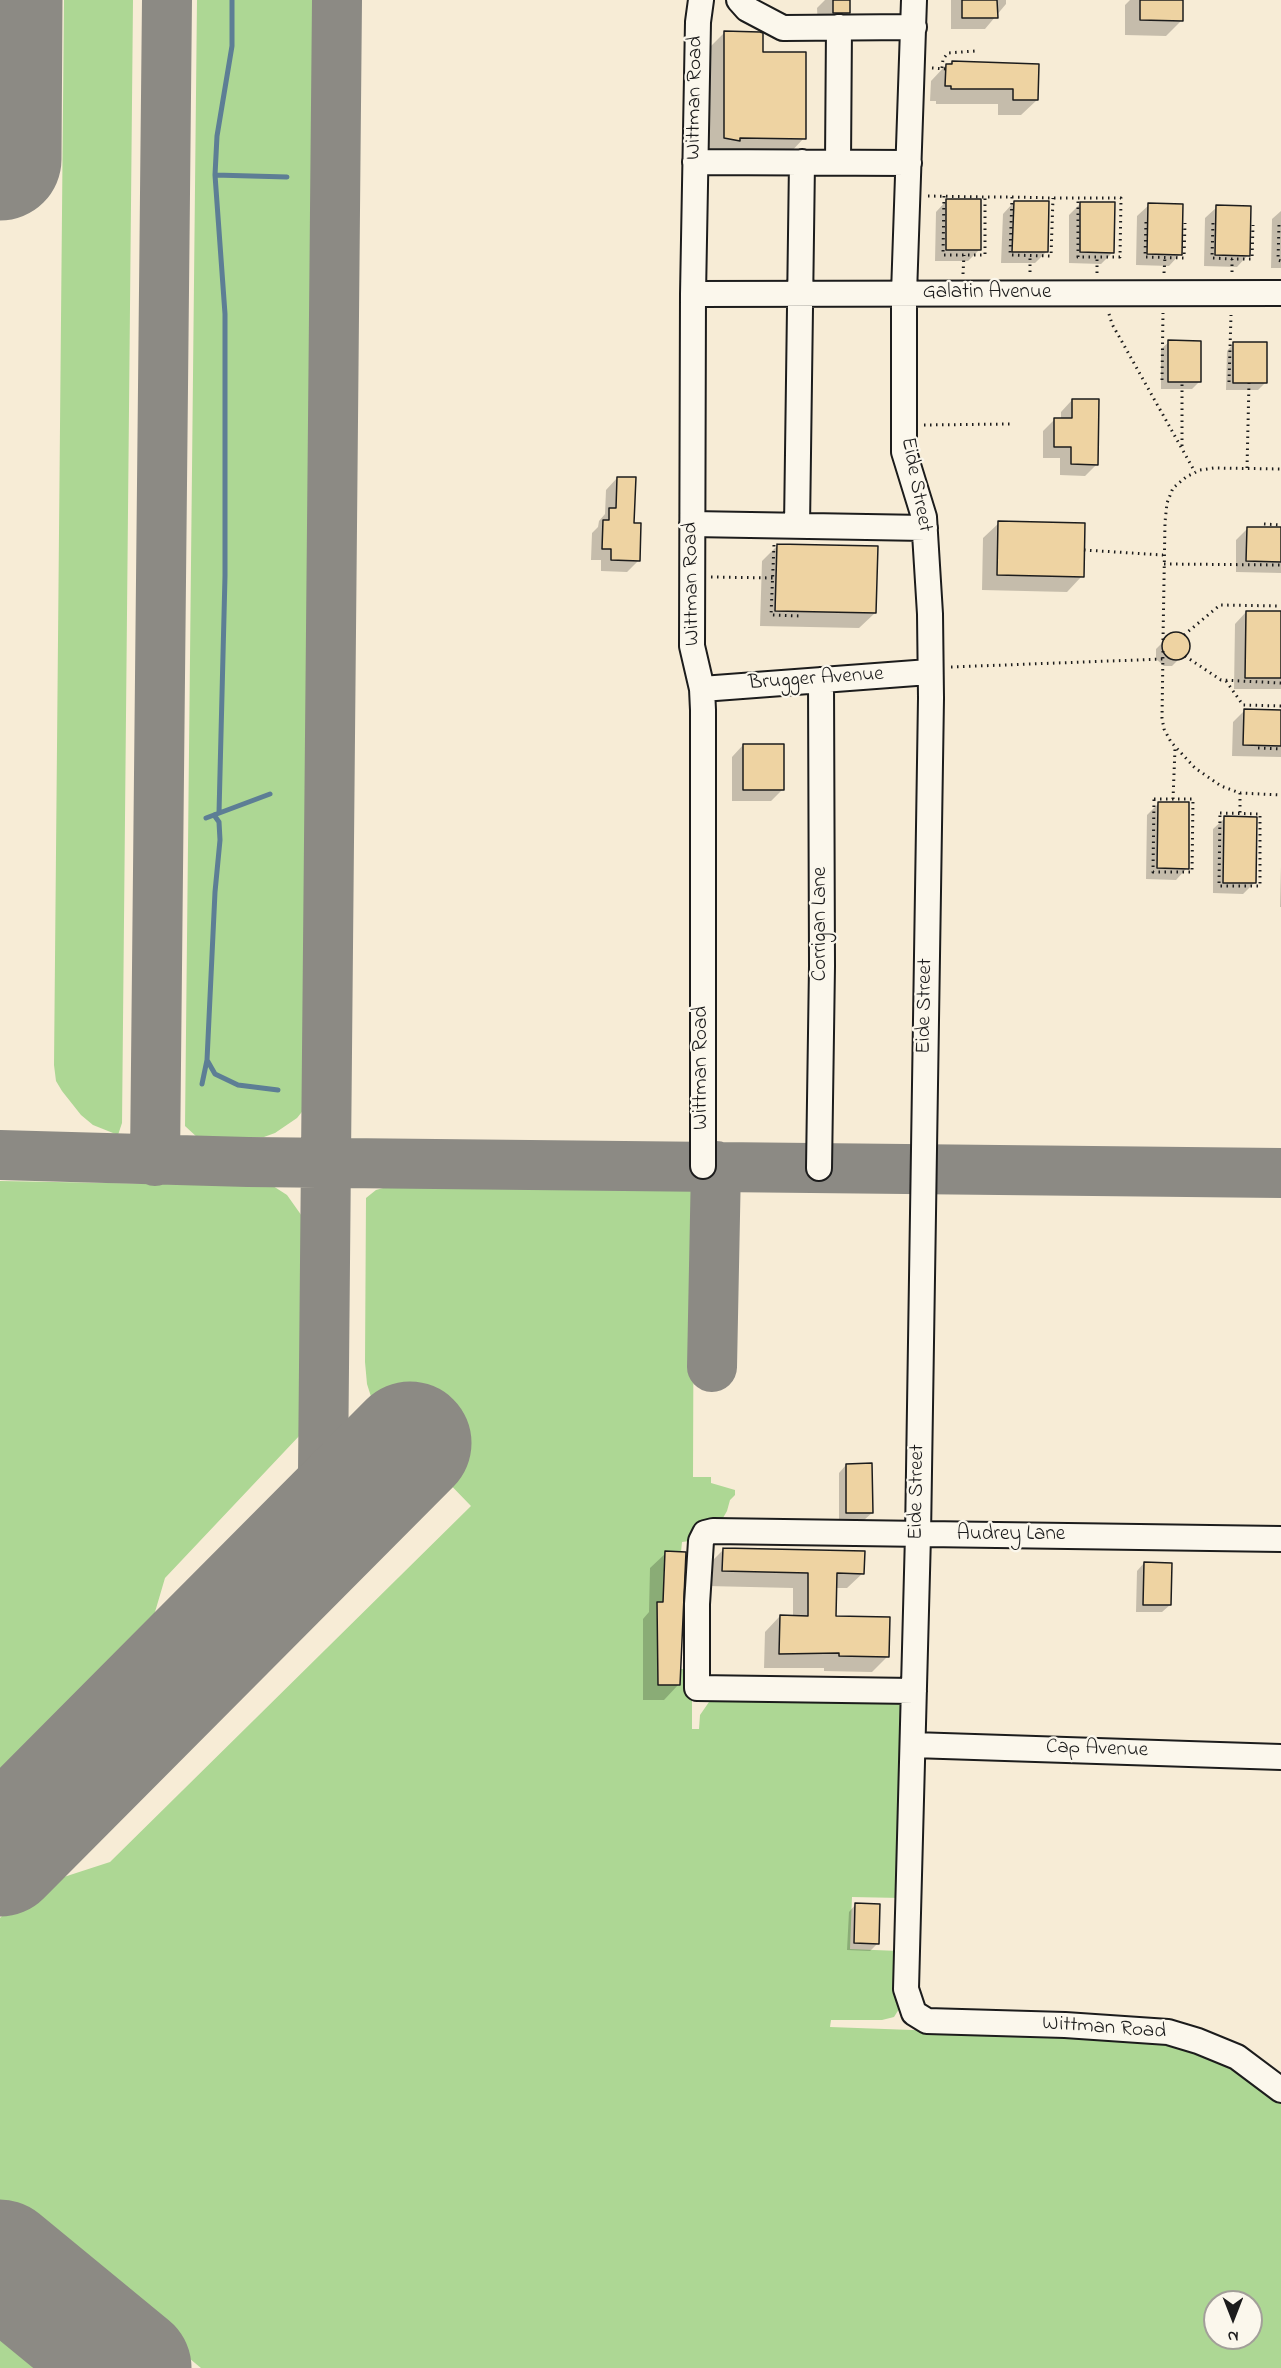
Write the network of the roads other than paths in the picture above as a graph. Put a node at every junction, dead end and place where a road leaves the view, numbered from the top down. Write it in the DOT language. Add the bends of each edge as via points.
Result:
graph roads {
  1 [pos="701,0"];
  2 [pos="739,0"];
  3 [pos="914,0"];
  4 [pos="839,27"];
  5 [pos="914,27"];
  6 [pos="695,162"];
  7 [pos="802,162"];
  8 [pos="838,162"];
  9 [pos="909,163"];
  10 [pos="1281,293"];
  11 [pos="693,294"];
  12 [pos="801,294"];
  13 [pos="904,294"];
  14 [pos="692,524"];
  15 [pos="786,526"];
  16 [pos="925,528"];
  17 [pos="929,672"];
  18 [pos="821,680"];
  19 [pos="702,689"];
  20 [pos="703,1166"];
  21 [pos="819,1168"];
  22 [pos="918,1535"];
  23 [pos="1281,1539"];
  24 [pos="914,1691"];
  25 [pos="913,1745"];
  26 [pos="1281,1757"];
  27 [pos="914,2013"];
  28 [pos="1281,2090"];
  1 -- 6 [label="lane, Wittman Road"];
  2 -- 4 [label="lane" via="747,9 783,27"];
  3 -- 5 [label="lane, Eide Street"];
  4 -- 5 [label="lane"];
  4 -- 8 [label="lane"];
  5 -- 9 [label="lane, Eide Street"];
  6 -- 7 [label="lane"];
  6 -- 11 [label="lane, Wittman Road"];
  7 -- 8 [label="lane"];
  7 -- 12 [label="lane"];
  8 -- 9 [label="lane"];
  9 -- 13 [label="lane, Eide Street"];
  10 -- 13 [label="lane, Galatin Avenue"];
  11 -- 12 [label="lane, Galatin Avenue"];
  11 -- 14 [label="lane, Wittman Road"];
  12 -- 13 [label="lane, Galatin Avenue"];
  12 -- 15 [label="lane"];
  13 -- 16 [label="lane, Eide Street" via="904,452"];
  14 -- 15 [label="lane"];
  14 -- 19 [label="lane, Wittman Road" via="692,646"];
  15 -- 16 [label="lane"];
  16 -- 17 [label="lane, Eide Street"];
  17 -- 18 [label="lane, Brugger Avenue"];
  17 -- 22 [label="lane, Eide Street"];
  18 -- 19 [label="lane, Brugger Avenue"];
  18 -- 21 [label="lane, Corrigan Lane"];
  19 -- 20 [label="lane, Wittman Road"];
  22 -- 23 [label="lane, Audrey Lane"];
  22 -- 24 [label="lane, Eide Street"];
  22 -- 24 [label="lane, Audrey Lane" via="713,1531 703,1537 697,1604 697,1688"];
  24 -- 25 [label="lane, Eide Street"];
  25 -- 26 [label="lane, Cap Avenue"];
  25 -- 27 [label="lane, Eide Street" via="906,1989"];
  27 -- 28 [label="lane, Wittman Road" via="927,2021 1168,2032 1237,2056"];
}
